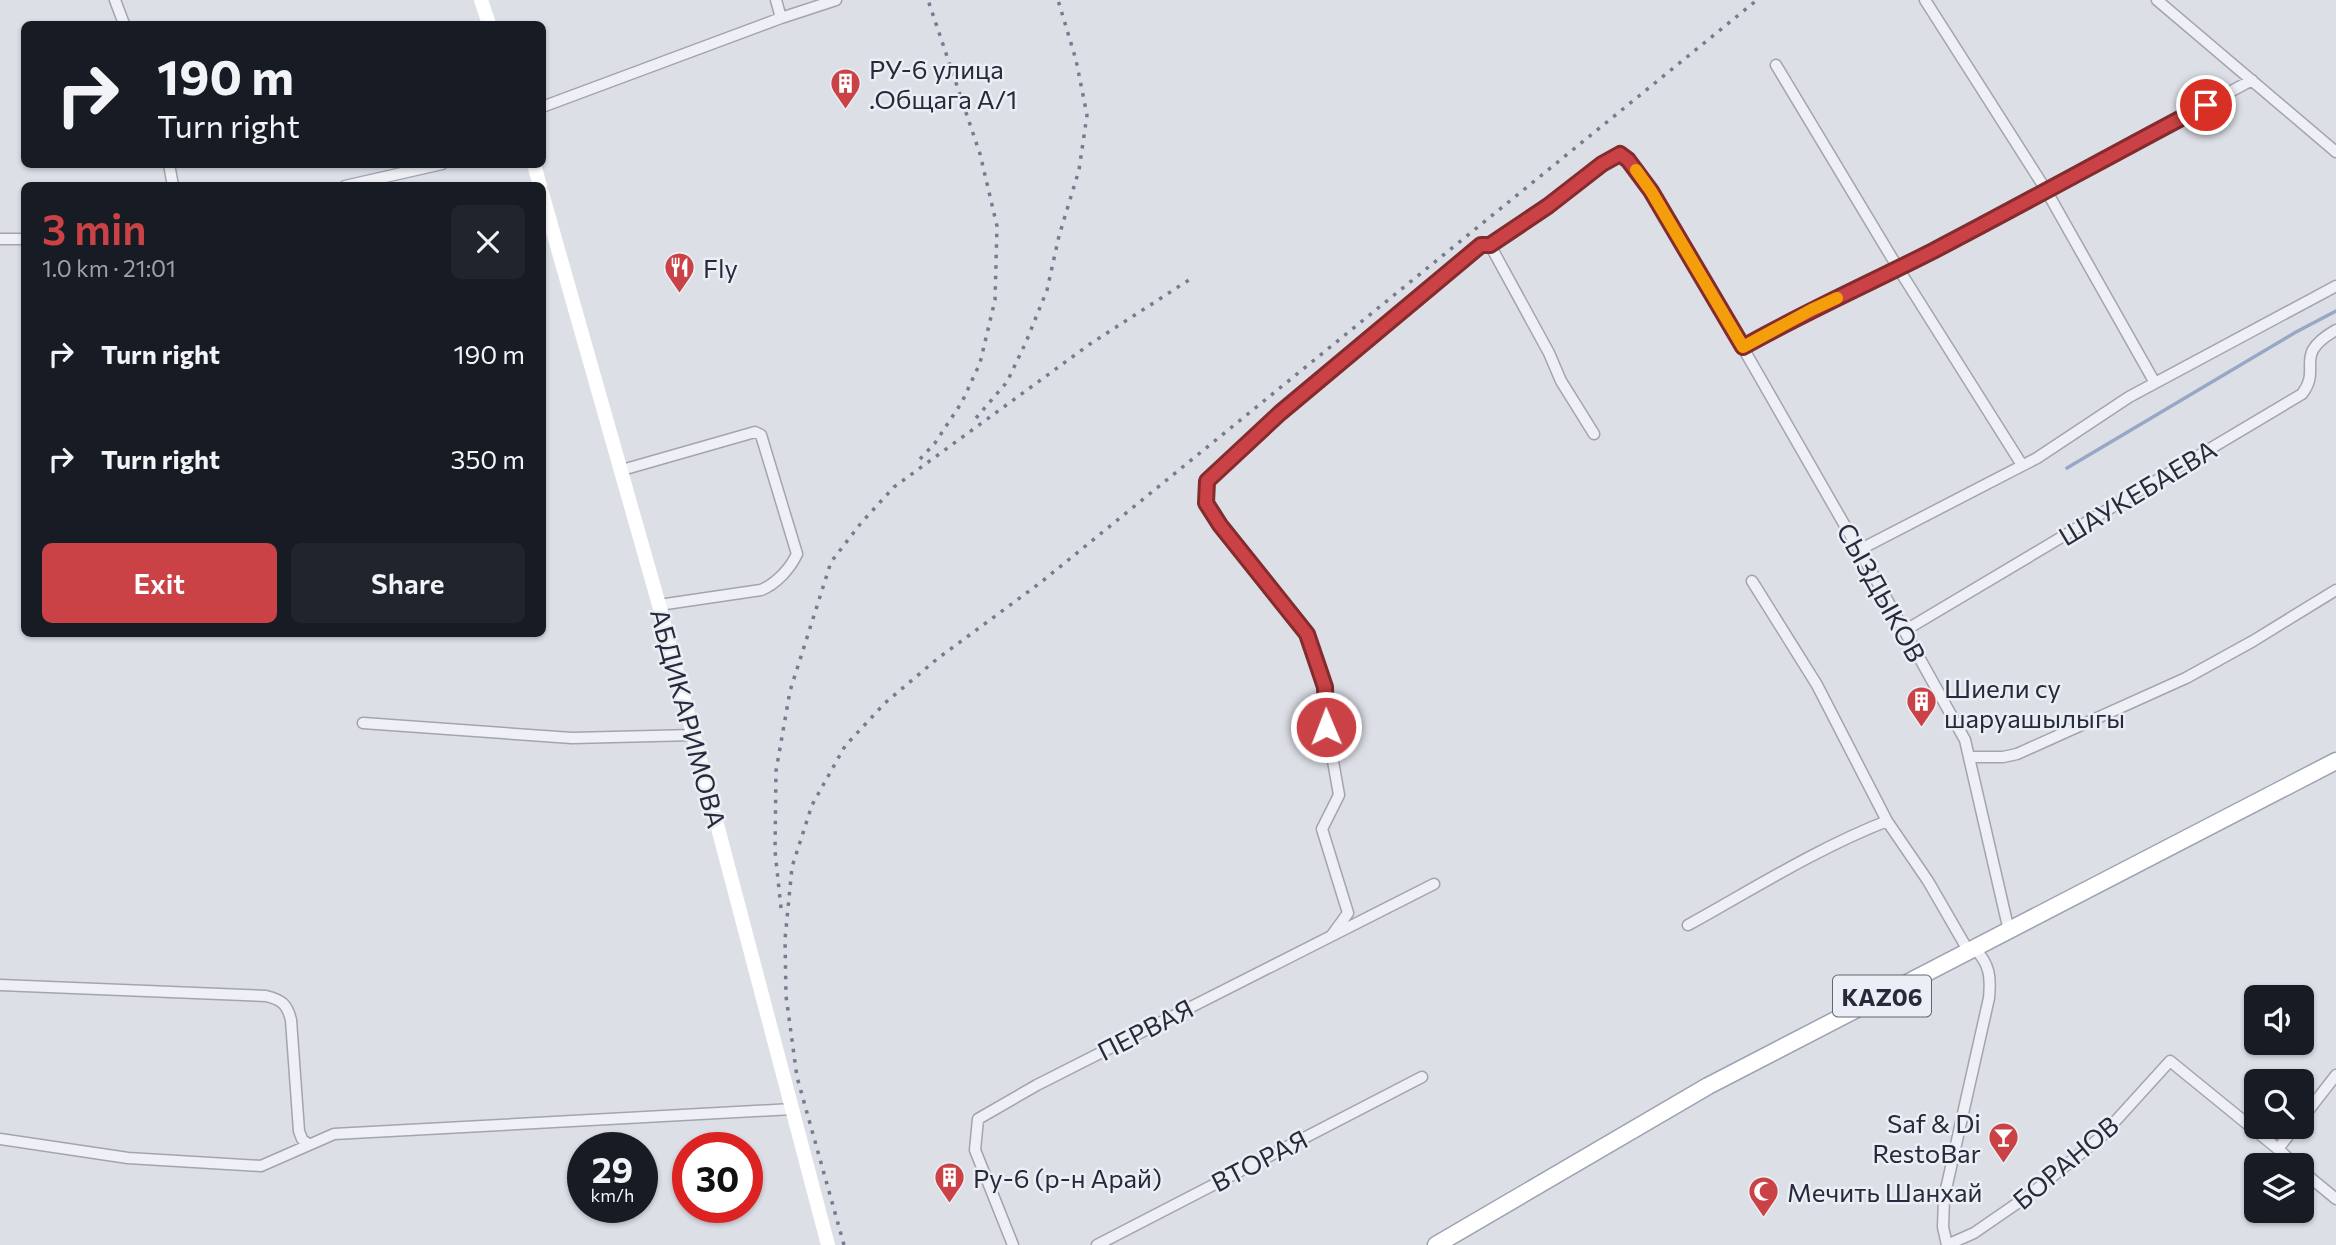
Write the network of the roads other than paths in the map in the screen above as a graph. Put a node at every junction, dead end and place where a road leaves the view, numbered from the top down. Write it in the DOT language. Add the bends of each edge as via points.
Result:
graph roads {
  1 [pos="115,0"];
  2 [pos="481,0"];
  3 [pos="776,0"];
  4 [pos="836,0"];
  5 [pos="1925,0"];
  6 [pos="2157,0"];
  7 [pos="781,18"];
  8 [pos="123,21"];
  9 [pos="488,21"];
  10 [pos="1776,65"];
  11 [pos="2252,80"];
  12 [pos="546,106"];
  13 [pos="2336,152"];
  14 [pos="424,168"];
  15 [pos="363,182"];
  16 [pos="2046,190"];
  17 [pos="546,208"];
  18 [pos="0,239"];
  19 [pos="21,239"];
  20 [pos="1490,245"];
  21 [pos="1898,268"];
  22 [pos="2336,286"];
  23 [pos="2336,330"];
  24 [pos="1743,347"];
  25 [pos="2155,383"];
  26 [pos="1594,434"];
  27 [pos="2022,465"];
  28 [pos="622,470"];
  29 [pos="1859,550"];
  30 [pos="1752,581"];
  31 [pos="2336,590"];
  32 [pos="659,605"];
  33 [pos="1904,631"];
  34 [pos="363,723"];
  35 [pos="694,735"];
  36 [pos="1969,757"];
  37 [pos="2336,761"];
  38 [pos="1887,821"];
  39 [pos="1434,884"];
  40 [pos="1688,925"];
  41 [pos="2009,931"];
  42 [pos="1332,935"];
  43 [pos="1972,950"];
  44 [pos="0,985"];
  45 [pos="2336,1076"];
  46 [pos="1422,1077"];
  47 [pos="2314,1104"];
  48 [pos="792,1109"];
  49 [pos="0,1139"];
  50 [pos="2286,1139"];
  51 [pos="309,1145"];
  52 [pos="2278,1149"];
  53 [pos="2282,1153"];
  54 [pos="2314,1181"];
  55 [pos="2336,1199"];
  56 [pos="828,1245"];
  57 [pos="1013,1245"];
  58 [pos="1097,1245"];
  59 [pos="1436,1245"];
  60 [pos="1947,1245"];
  1 -- 8 [label="street"];
  2 -- 9 [label="main road"];
  3 -- 7 [label="street"];
  4 -- 7 [label="street"];
  5 -- 16 [label="street"];
  6 -- 11 [label="street"];
  7 -- 12 [label="street"];
  10 -- 21 [label="street"];
  11 -- 13 [label="street"];
  11 -- 16 [label="street"];
  14 -- 15 [label="street"];
  16 -- 21 [label="street"];
  16 -- 25 [label="street"];
  17 -- 28 [label="main road, АБДИКАРИМОВА"];
  18 -- 19 [label="street"];
  20 -- 24 [label="street, СЫЗДЫКОВ" via="1620,154 1651,191"];
  20 -- 26 [label="street"];
  20 -- 42 [label="street" via="1481,245 1356,348 1207,481 1206,503 1307,634 1325,687 1326,727 1339,795 1322,829 1348,913"];
  21 -- 24 [label="street"];
  21 -- 27 [label="street"];
  22 -- 25 [label="street"];
  23 -- 33 [label="street, ШАУКЕБАЕВА" via="2312,348 2309,386 2302,394"];
  24 -- 29 [label="street, СЫЗДЫКОВ"];
  25 -- 27 [label="street"];
  27 -- 29 [label="street"];
  28 -- 32 [label="main road, АБДИКАРИМОВА"];
  28 -- 32 [label="street" via="755,432 761,435 797,554 771,586 761,590"];
  29 -- 33 [label="street, СЫЗДЫКОВ"];
  30 -- 38 [label="street" via="1817,685"];
  31 -- 36 [label="street" via="2186,678 2041,745 2003,757"];
  32 -- 35 [label="main road, АБДИКАРИМОВА"];
  33 -- 36 [label="street, СЫЗДЫКОВ" via="1965,740"];
  34 -- 35 [label="street" via="572,738"];
  35 -- 48 [label="main road, АБДИКАРИМОВА"];
  36 -- 41 [label="street, СЫЗДЫКОВ"];
  37 -- 41 [label="main road, KАZ06"];
  38 -- 40 [label="street"];
  38 -- 43 [label="street"];
  39 -- 42 [label="street, ПЕРВАЯ"];
  41 -- 43 [label="main road, KАZ06"];
  42 -- 57 [label="street, ПЕРВАЯ" via="978,1119 975,1150"];
  43 -- 59 [label="main road, KАZ06" via="1708,1086"];
  43 -- 60 [label="street" via="1989,967 1991,980 1944,1198"];
  44 -- 51 [label="street" via="280,999 291,1020 299,1131"];
  45 -- 47 [label="street"];
  46 -- 58 [label="street, ВТОРАЯ"];
  48 -- 51 [label="street" via="334,1135"];
  48 -- 56 [label="main road, АБДИКАРИМОВА"];
  49 -- 51 [label="street" via="128,1158 261,1166"];
  50 -- 52 [label="street"];
  52 -- 53 [label="street"];
  52 -- 60 [label="street, БОРАНОВ" via="2170,1061 2101,1137 2032,1194 1974,1233"];
  54 -- 55 [label="street"];
}
